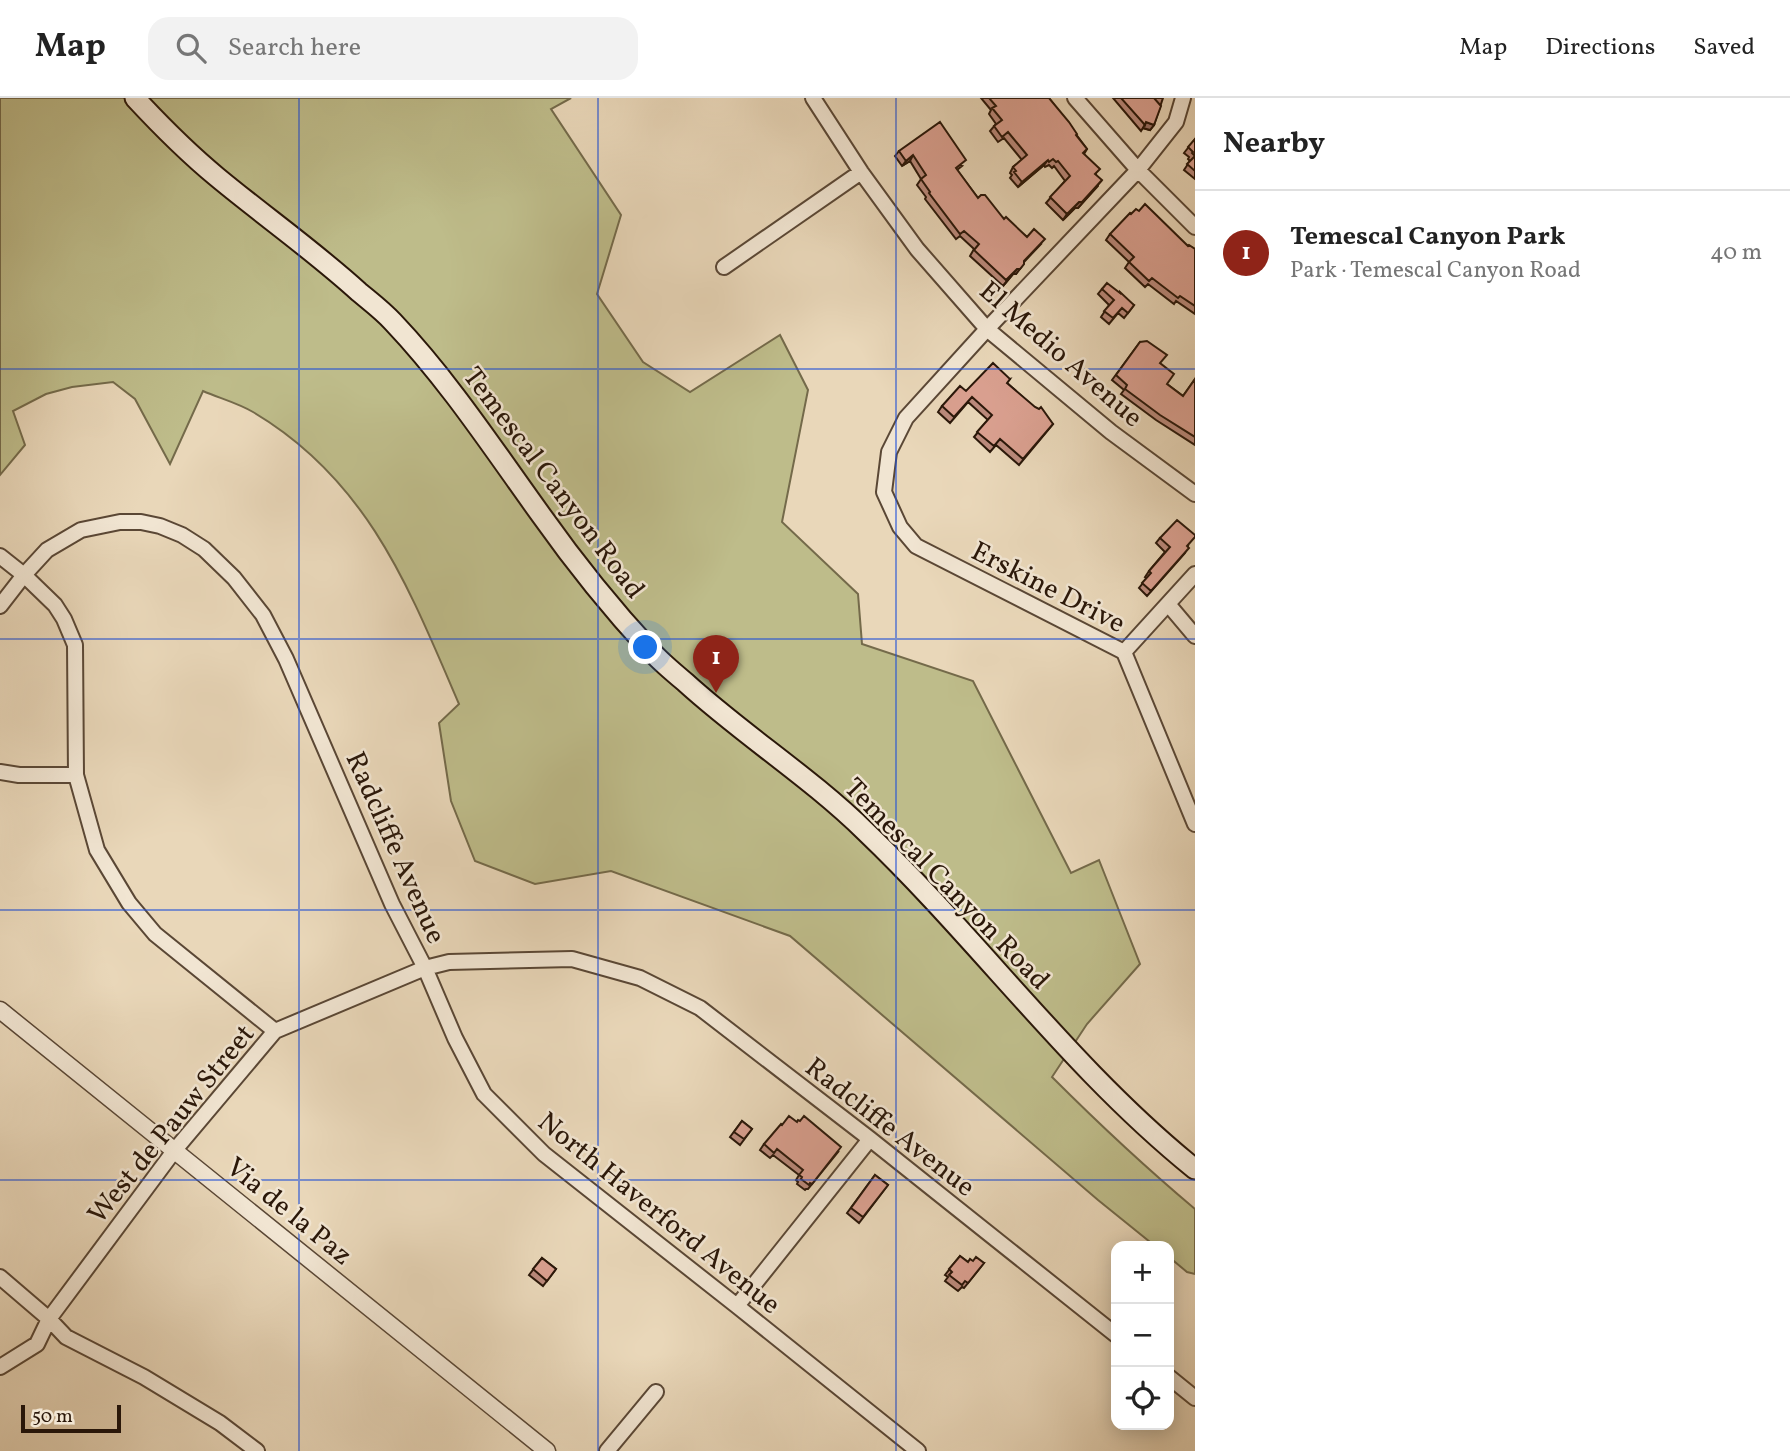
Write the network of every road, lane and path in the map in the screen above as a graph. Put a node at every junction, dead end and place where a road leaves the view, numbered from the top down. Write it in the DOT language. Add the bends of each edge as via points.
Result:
graph roads {
  1 [pos="135,98"];
  2 [pos="813,98"];
  3 [pos="1075,98"];
  4 [pos="1183,98"];
  5 [pos="1138,170"];
  6 [pos="861,172"];
  7 [pos="1195,227"];
  8 [pos="724,267"];
  9 [pos="988,329"];
  10 [pos="1195,494"];
  11 [pos="0,556"];
  12 [pos="24,575"];
  13 [pos="1195,575"];
  14 [pos="1168,604"];
  15 [pos="0,606"];
  16 [pos="1195,636"];
  17 [pos="1124,652"];
  18 [pos="0,772"];
  19 [pos="76,775"];
  20 [pos="1195,824"];
  21 [pos="425,968"];
  22 [pos="0,1010"];
  23 [pos="275,1031"];
  24 [pos="870,1139"];
  25 [pos="174,1151"];
  26 [pos="1195,1169"];
  27 [pos="0,1277"];
  28 [pos="737,1306"];
  29 [pos="49,1319"];
  30 [pos="1111,1331"];
  31 [pos="66,1337"];
  32 [pos="37,1344"];
  33 [pos="0,1367"];
  34 [pos="1174,1381"];
  35 [pos="656,1392"];
  36 [pos="1195,1398"];
  37 [pos="257,1451"];
  38 [pos="547,1451"];
  39 [pos="607,1451"];
  40 [pos="918,1451"];
  1 -- 26 [label="main road, Temescal Canyon Road" via="215,176 338,272 392,321 476,424 601,593 653,653 863,829 1082,1065"];
  2 -- 6 [label="street, El Medio Avenue"];
  3 -- 5 [label="street"];
  4 -- 5 [label="street" via="1176,122"];
  5 -- 7 [label="street"];
  5 -- 9 [label="street"];
  6 -- 8 [label="street"];
  6 -- 9 [label="street, El Medio Avenue" via="917,249"];
  9 -- 10 [label="street, El Medio Avenue" via="1111,432"];
  9 -- 17 [label="street, Erskine Drive" via="906,418 889,452 884,492 900,527 916,546"];
  11 -- 12 [label="street"];
  12 -- 15 [label="street, Radcliffe Avenue"];
  12 -- 19 [label="street" via="55,605 75,645"];
  12 -- 21 [label="street, Radcliffe Avenue" via="47,550 80,530 120,522 160,526 204,548 263,615"];
  13 -- 14 [label="street"];
  14 -- 16 [label="street"];
  14 -- 17 [label="street"];
  17 -- 20 [label="street, Erskine Drive"];
  18 -- 19 [label="street"];
  19 -- 23 [label="street" via="97,850 128,903 155,934"];
  21 -- 23 [label="street, West de Pauw Street"];
  21 -- 24 [label="street, Radcliffe Avenue" via="449,962 572,959 640,978 700,1008"];
  21 -- 28 [label="street, North Haverford Avenue" via="484,1094 544,1154"];
  22 -- 25 [label="street, Via de la Paz"];
  23 -- 25 [label="street, West de Pauw Street"];
  24 -- 28 [label="street"];
  24 -- 30 [label="street, Radcliffe Avenue"];
  25 -- 29 [label="street, West de Pauw Street"];
  25 -- 38 [label="street, Via de la Paz"];
  27 -- 29 [label="street"];
  28 -- 40 [label="street, North Haverford Avenue"];
  29 -- 31 [label="street"];
  29 -- 32 [label="street, West de Pauw Street"];
  31 -- 32 [label="street"];
  31 -- 37 [label="street" via="144,1377"];
  32 -- 33 [label="street"];
  34 -- 36 [label="street"];
  35 -- 39 [label="street"];
}
